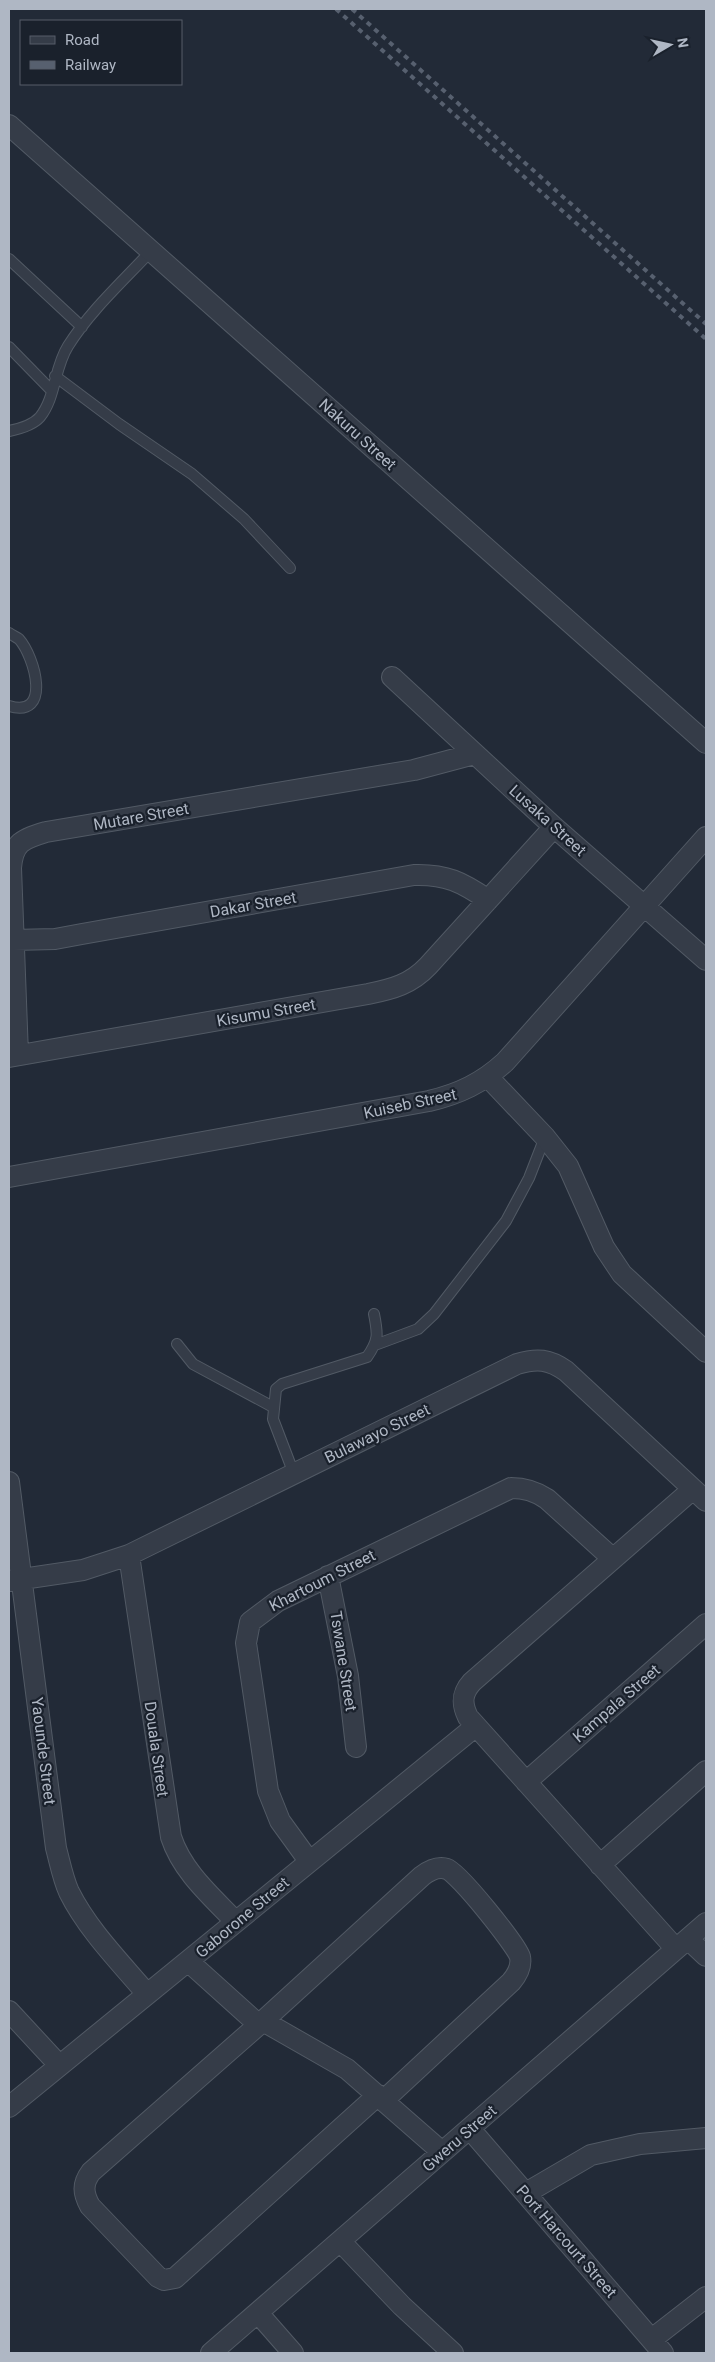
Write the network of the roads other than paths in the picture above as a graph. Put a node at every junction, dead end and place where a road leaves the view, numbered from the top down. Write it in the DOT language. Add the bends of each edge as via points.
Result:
graph roads {
  1 [pos="9,125"];
  2 [pos="151,251"];
  3 [pos="9,259"];
  4 [pos="82,327"];
  5 [pos="9,347"];
  6 [pos="55,376"];
  7 [pos="52,391"];
  8 [pos="9,431"];
  9 [pos="290,568"];
  10 [pos="9,632"];
  11 [pos="392,677"];
  12 [pos="9,706"];
  13 [pos="706,743"];
  14 [pos="474,754"];
  15 [pos="554,827"];
  16 [pos="706,837"];
  17 [pos="488,900"];
  18 [pos="645,906"];
  19 [pos="13,940"];
  20 [pos="706,960"];
  21 [pos="13,1056"];
  22 [pos="488,1078"];
  23 [pos="544,1137"];
  24 [pos="9,1177"];
  25 [pos="374,1314"];
  26 [pos="177,1344"];
  27 [pos="375,1345"];
  28 [pos="706,1352"];
  29 [pos="273,1407"];
  30 [pos="294,1474"];
  31 [pos="9,1482"];
  32 [pos="700,1495"];
  33 [pos="10,1504"];
  34 [pos="129,1555"];
  35 [pos="612,1558"];
  36 [pos="328,1576"];
  37 [pos="15,1581"];
  38 [pos="706,1624"];
  39 [pos="476,1726"];
  40 [pos="356,1747"];
  41 [pos="706,1771"];
  42 [pos="526,1782"];
  43 [pos="309,1861"];
  44 [pos="600,1864"];
  45 [pos="235,1921"];
  46 [pos="706,1923"];
  47 [pos="682,1944"];
  48 [pos="706,1956"];
  49 [pos="189,1962"];
  50 [pos="147,1994"];
  51 [pos="9,2011"];
  52 [pos="261,2023"];
  53 [pos="59,2065"];
  54 [pos="381,2097"];
  55 [pos="9,2107"];
  56 [pos="470,2129"];
  57 [pos="706,2138"];
  58 [pos="442,2152"];
  59 [pos="526,2192"];
  60 [pos="340,2241"];
  61 [pos="706,2297"];
  62 [pos="258,2313"];
  63 [pos="657,2346"];
  64 [pos="211,2353"];
  65 [pos="293,2353"];
  66 [pos="453,2353"];
  1 -- 2 [label="street, Nakuru Street"];
  2 -- 4 [label="lane"];
  2 -- 13 [label="street, Nakuru Street"];
  3 -- 4 [label="lane"];
  4 -- 6 [label="lane" via="67,348"];
  5 -- 7 [label="lane"];
  6 -- 7 [label="lane"];
  6 -- 9 [label="lane" via="192,474 244,519"];
  7 -- 8 [label="lane" via="38,419"];
  10 -- 12 [label="lane" via="18,639 27,654 36,681 36,698 30,707 22,710"];
  11 -- 14 [label="street, Lusaka Street"];
  14 -- 15 [label="street, Lusaka Street"];
  14 -- 19 [label="street, Mutare Street" via="414,770 33,836 18,844 12,856"];
  15 -- 17 [label="street, Kisumu Street"];
  15 -- 18 [label="street, Lusaka Street"];
  16 -- 18 [label="street, Kuiseb Street"];
  17 -- 19 [label="street, Dakar Street" via="446,877 414,875 55,939"];
  17 -- 21 [label="street, Kisumu Street" via="423,972 403,986"];
  18 -- 20 [label="street, Lusaka Street"];
  18 -- 22 [label="street, Kuiseb Street"];
  19 -- 21 [label="street, Mutare Street"];
  22 -- 23 [label="street"];
  22 -- 24 [label="street, Kuiseb Street" via="468,1089 429,1101"];
  23 -- 27 [label="lane" via="529,1178 506,1221 434,1314 418,1329"];
  23 -- 28 [label="street" via="568,1166 604,1247 622,1274"];
  25 -- 27 [label="lane" via="378,1334"];
  26 -- 29 [label="lane" via="193,1364"];
  27 -- 29 [label="lane" via="367,1358 282,1384 276,1388"];
  29 -- 30 [label="lane" via="273,1419"];
  30 -- 32 [label="street, Bulawayo Street" via="517,1364 539,1359 566,1371"];
  30 -- 34 [label="street, Bulawayo Street"];
  31 -- 33 [label="street, Yaounde Street"];
  32 -- 35 [label="street"];
  33 -- 37 [label="street, Yaounde Street"];
  34 -- 37 [label="street, Bulawayo Street" via="82,1570"];
  34 -- 45 [label="street, Douala Street" via="171,1838 186,1866"];
  35 -- 36 [label="street, Khartoum Street" via="555,1505 535,1491 510,1488"];
  35 -- 39 [label="street" via="466,1689 462,1703"];
  36 -- 40 [label="street, Tswane Street" via="348,1676"];
  36 -- 43 [label="street, Khartoum Street" via="262,1611 250,1622 246,1643 268,1791 280,1820"];
  37 -- 50 [label="street, Yaounde Street" via="56,1848 68,1891 89,1924"];
  38 -- 42 [label="street, Kampala Street"];
  39 -- 42 [label="street"];
  39 -- 43 [label="street, Gaborone Street"];
  41 -- 44 [label="street"];
  42 -- 44 [label="street"];
  43 -- 45 [label="street, Gaborone Street"];
  44 -- 47 [label="street"];
  45 -- 49 [label="street, Gaborone Street"];
  46 -- 47 [label="street, Gweru Street"];
  47 -- 48 [label="street"];
  47 -- 56 [label="street, Gweru Street"];
  49 -- 50 [label="street, Gaborone Street"];
  49 -- 52 [label="street"];
  50 -- 53 [label="street, Gaborone Street"];
  51 -- 53 [label="street"];
  52 -- 54 [label="street" via="340,2064"];
  52 -- 54 [label="street" via="422,1876 436,1868 452,1871 517,1950 519,1969 511,1982"];
  52 -- 54 [label="street" via="92,2172 84,2184 90,2206 164,2280 181,2275"];
  53 -- 55 [label="street, Gaborone Street"];
  54 -- 58 [label="street"];
  56 -- 58 [label="street, Gweru Street"];
  56 -- 59 [label="street, Port Harcourt Street"];
  57 -- 59 [label="street" via="631,2146 591,2155"];
  58 -- 60 [label="street, Gweru Street"];
  59 -- 63 [label="street, Port Harcourt Street"];
  60 -- 62 [label="street, Gweru Street"];
  60 -- 66 [label="street" via="402,2306"];
  61 -- 63 [label="street"];
  62 -- 64 [label="street, Gweru Street"];
  62 -- 65 [label="street"];
}
